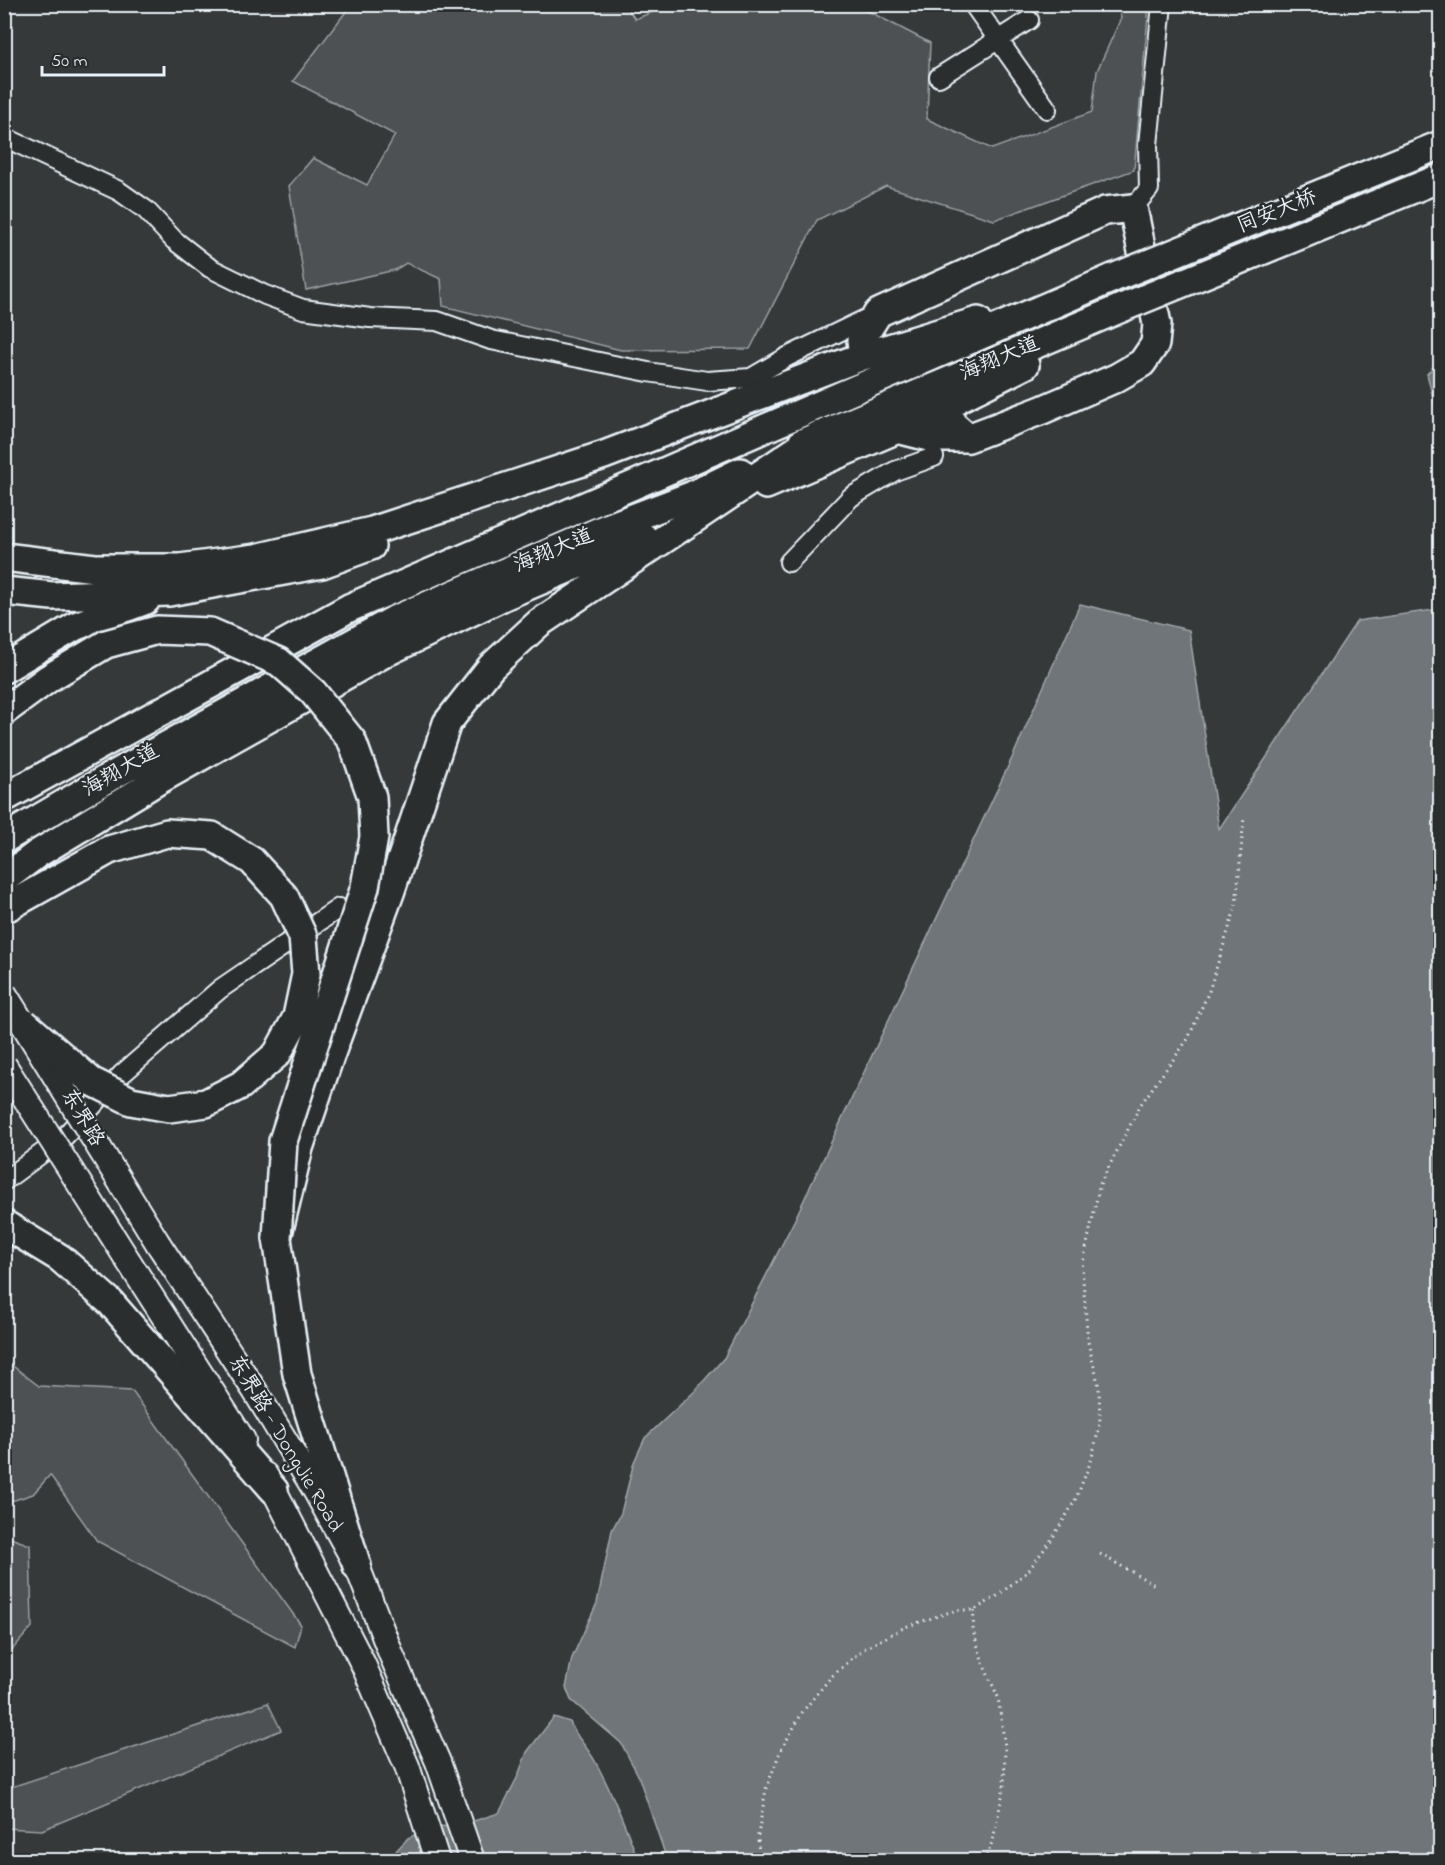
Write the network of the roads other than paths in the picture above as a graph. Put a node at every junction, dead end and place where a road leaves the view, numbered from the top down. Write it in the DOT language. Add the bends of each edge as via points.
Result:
graph roads {
  1 [pos="973,4"];
  2 [pos="1162,4"];
  3 [pos="1029,21"];
  4 [pos="1000,40"];
  5 [pos="939,77"];
  6 [pos="1047,109"];
  7 [pos="4,137"];
  8 [pos="1440,145"];
  9 [pos="1440,178"];
  10 [pos="1133,208"];
  11 [pos="1113,278"];
  12 [pos="1124,307"];
  13 [pos="878,313"];
  14 [pos="863,356"];
  15 [pos="947,408"];
  16 [pos="897,429"];
  17 [pos="819,435"];
  18 [pos="968,438"];
  19 [pos="604,455"];
  20 [pos="934,457"];
  21 [pos="711,508"];
  22 [pos="609,527"];
  23 [pos="4,557"];
  24 [pos="789,562"];
  25 [pos="4,591"];
  26 [pos="169,592"];
  27 [pos="374,658"];
  28 [pos="4,669"];
  29 [pos="4,711"];
  30 [pos="4,798"];
  31 [pos="4,839"];
  32 [pos="4,879"];
  33 [pos="339,908"];
  34 [pos="4,909"];
  35 [pos="4,993"];
  36 [pos="24,1023"];
  37 [pos="4,1065"];
  38 [pos="4,1181"];
  39 [pos="4,1224"];
  40 [pos="277,1238"];
  41 [pos="159,1245"];
  42 [pos="129,1262"];
  43 [pos="274,1490"];
  44 [pos="357,1566"];
  45 [pos="437,1860"];
  46 [pos="472,1860"];
  1 -- 4 [label="street"];
  2 -- 10 [label="street" via="1148,145 1149,189"];
  3 -- 4 [label="street"];
  4 -- 5 [label="street"];
  4 -- 6 [label="street"];
  7 -- 13 [label="street" via="119,191 210,268 303,309 437,321 491,340 706,381 752,378"];
  8 -- 11 [label="highway, 同安大桥, bridge"];
  9 -- 12 [label="highway, 同安大桥, bridge"];
  10 -- 13 [label="highway" via="1105,211"];
  10 -- 18 [label="highway" via="1157,324 1155,344 1142,363 1042,410"];
  11 -- 14 [label="highway"];
  11 -- 30 [label="highway, 海翔大道" via="349,608"];
  12 -- 15 [label="highway"];
  12 -- 17 [label="highway, 海翔大道"];
  13 -- 14 [label="highway" via="861,340"];
  14 -- 19 [label="highway"];
  15 -- 16 [label="highway"];
  15 -- 18 [label="highway" via="952,424"];
  16 -- 18 [label="highway" via="933,438"];
  16 -- 21 [label="highway"];
  17 -- 21 [label="highway"];
  17 -- 22 [label="highway, 海翔大道" via="693,495"];
  19 -- 23 [label="highway" via="372,531 256,558 180,567 95,568"];
  19 -- 26 [label="highway" via="448,519 322,564"];
  20 -- 24 [label="street" via="895,471 851,498"];
  21 -- 27 [label="highway" via="506,595"];
  21 -- 40 [label="highway, bridge" via="538,623 491,667 447,723 299,1148"];
  22 -- 27 [label="highway"];
  22 -- 31 [label="highway, 海翔大道" via="394,620"];
  25 -- 26 [label="highway" via="52,596"];
  26 -- 28 [label="highway" via="76,626"];
  27 -- 32 [label="highway" via="157,781 37,854"];
  29 -- 40 [label="highway, bridge" via="106,644 157,630 210,632 279,662 313,692 352,741 372,798 374,837 365,886 283,1141"];
  33 -- 38 [label="street" via="220,989 122,1074 64,1137"];
  34 -- 36 [label="highway, bridge" via="109,850 167,833 212,836 252,861 284,896 303,937 306,974 297,1017 277,1054 242,1085 206,1103 169,1108 131,1101 92,1081"];
  35 -- 36 [label="main road, 东界路, bridge"];
  36 -- 41 [label="main road, 东界路, bridge"];
  37 -- 42 [label="main road, 东界路, bridge"];
  39 -- 43 [label="highway" via="60,1258 110,1302"];
  40 -- 44 [label="highway" via="297,1374"];
  41 -- 44 [label="main road, 东界路 - DongJie Road" via="255,1391"];
  42 -- 43 [label="main road, 东界路 - DongJie Road"];
  43 -- 45 [label="main road, 东界路 - DongJie Road" via="363,1664 407,1766"];
  44 -- 46 [label="main road, 东界路 - DongJie Road" via="438,1762"];
}
